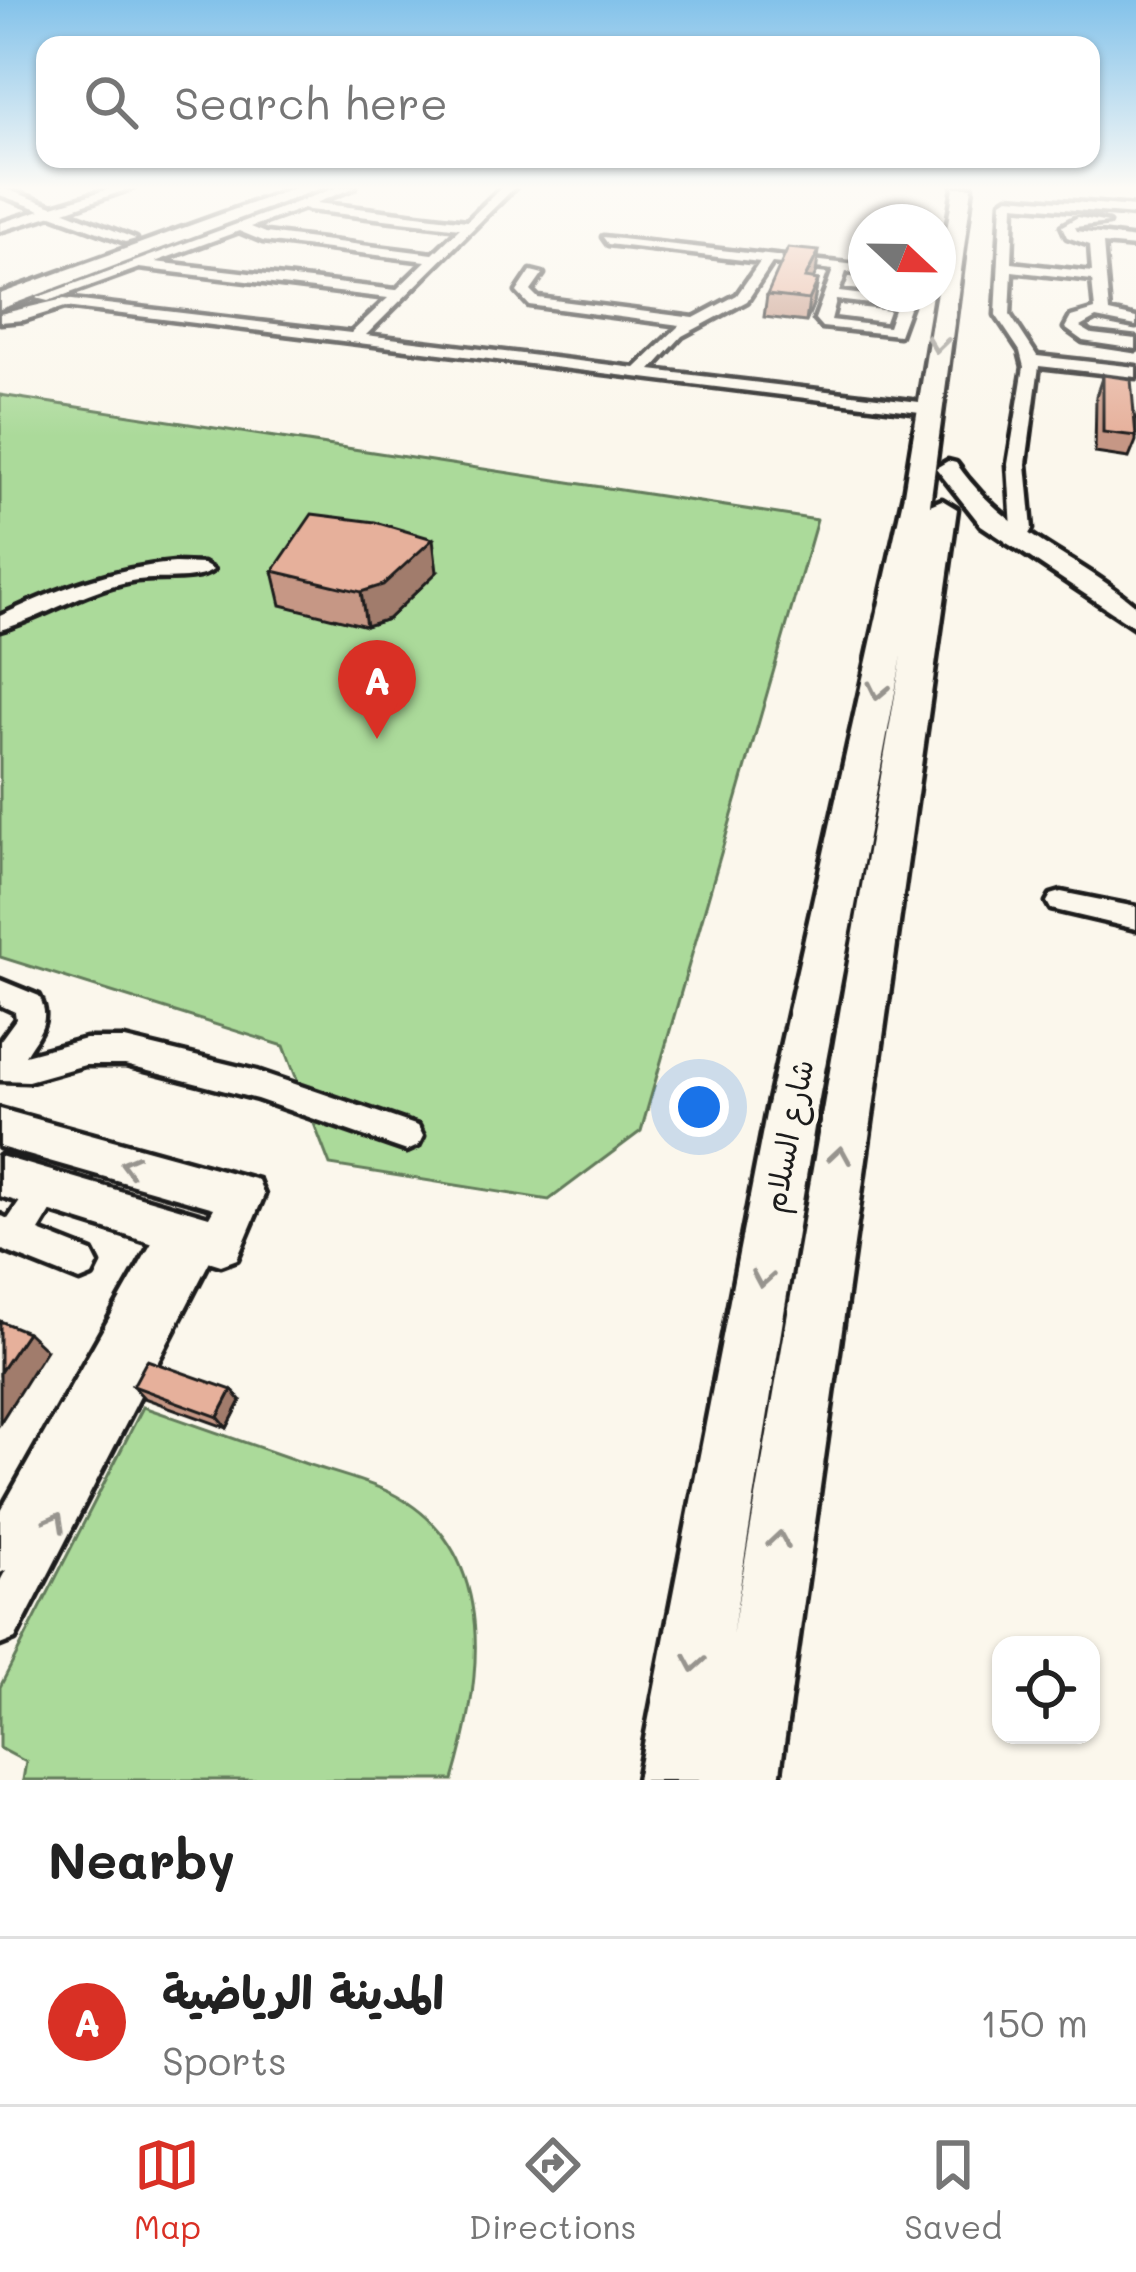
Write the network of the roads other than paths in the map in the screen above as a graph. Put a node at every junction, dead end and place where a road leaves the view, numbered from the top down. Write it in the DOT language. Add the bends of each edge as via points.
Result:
graph roads {
  1 [pos="42,270"];
  2 [pos="87,270"];
  3 [pos="117,270"];
  4 [pos="193,270"];
  5 [pos="425,270"];
  6 [pos="761,270"];
  7 [pos="793,270"];
  8 [pos="972,270"];
  9 [pos="1005,270"];
  10 [pos="1040,270"];
  11 [pos="1100,270"];
  12 [pos="536,274"];
  13 [pos="1100,277"];
  14 [pos="848,280"];
  15 [pos="0,285"];
  16 [pos="848,286"];
  17 [pos="833,288"];
  18 [pos="848,292"];
  19 [pos="399,295"];
  20 [pos="0,302"];
  21 [pos="903,312"];
  22 [pos="938,312"];
  23 [pos="1100,315"];
  24 [pos="0,316"];
  25 [pos="1136,322"];
  26 [pos="698,323"];
  27 [pos="1075,332"];
  28 [pos="356,336"];
  29 [pos="1136,344"];
  30 [pos="1030,356"];
  31 [pos="640,372"];
  32 [pos="1136,372"];
  33 [pos="928,408"];
  34 [pos="937,486"];
  35 [pos="1015,542"];
  36 [pos="202,570"];
  37 [pos="1136,620"];
  38 [pos="0,624"];
  39 [pos="1061,902"];
  40 [pos="1136,918"];
  41 [pos="0,992"];
  42 [pos="0,1067"];
  43 [pos="0,1128"];
  44 [pos="407,1136"];
  45 [pos="0,1176"];
  46 [pos="47,1190"];
  47 [pos="7,1235"];
  48 [pos="201,1238"];
  49 [pos="80,1264"];
  50 [pos="128,1355"];
  51 [pos="0,1552"];
  52 [pos="0,1624"];
  53 [pos="673,1780"];
  54 [pos="742,1780"];
  1 -- 15 [label="highway"];
  2 -- 20 [label="highway"];
  3 -- 24 [label="street"];
  4 -- 19 [label="street"];
  5 -- 19 [label="street"];
  6 -- 26 [label="street" via="742,298"];
  7 -- 17 [label="street"];
  8 -- 34 [label="highway"];
  9 -- 30 [label="street" via="1004,321"];
  10 -- 13 [label="street"];
  11 -- 13 [label="street"];
  12 -- 26 [label="street" via="524,294 534,302"];
  13 -- 23 [label="street"];
  14 -- 17 [label="street"];
  16 -- 17 [label="street"];
  17 -- 18 [label="street"];
  17 -- 21 [label="street" via="827,324 887,332 897,330"];
  19 -- 28 [label="street"];
  22 -- 33 [label="highway, one-way"];
  23 -- 25 [label="street"];
  23 -- 27 [label="street" via="1073,322"];
  24 -- 28 [label="street" via="64,303"];
  26 -- 31 [label="street" via="668,340"];
  27 -- 29 [label="street"];
  27 -- 30 [label="street"];
  28 -- 31 [label="street"];
  30 -- 32 [label="street"];
  30 -- 35 [label="street"];
  31 -- 33 [label="street"];
  33 -- 34 [label="highway"];
  34 -- 35 [label="main road"];
  34 -- 53 [label="highway, شارع السلام, one-way" via="792,1109"];
  54 -- 34 [label="highway, شارع السلام, one-way"];
  35 -- 37 [label="main road"];
  36 -- 38 [label="street" via="149,568 104,578"];
  39 -- 40 [label="street"];
  41 -- 42 [label="street" via="29,1005 31,1021"];
  42 -- 44 [label="street" via="125,1052 257,1085"];
  48 -- 43 [label="main road, one-way" via="242,1195"];
  45 -- 46 [label="main road"];
  46 -- 47 [label="street"];
  46 -- 48 [label="main road"];
  47 -- 49 [label="street"];
  48 -- 50 [label="street"];
  50 -- 51 [label="street"];
  52 -- 50 [label="street, one-way"];
}
